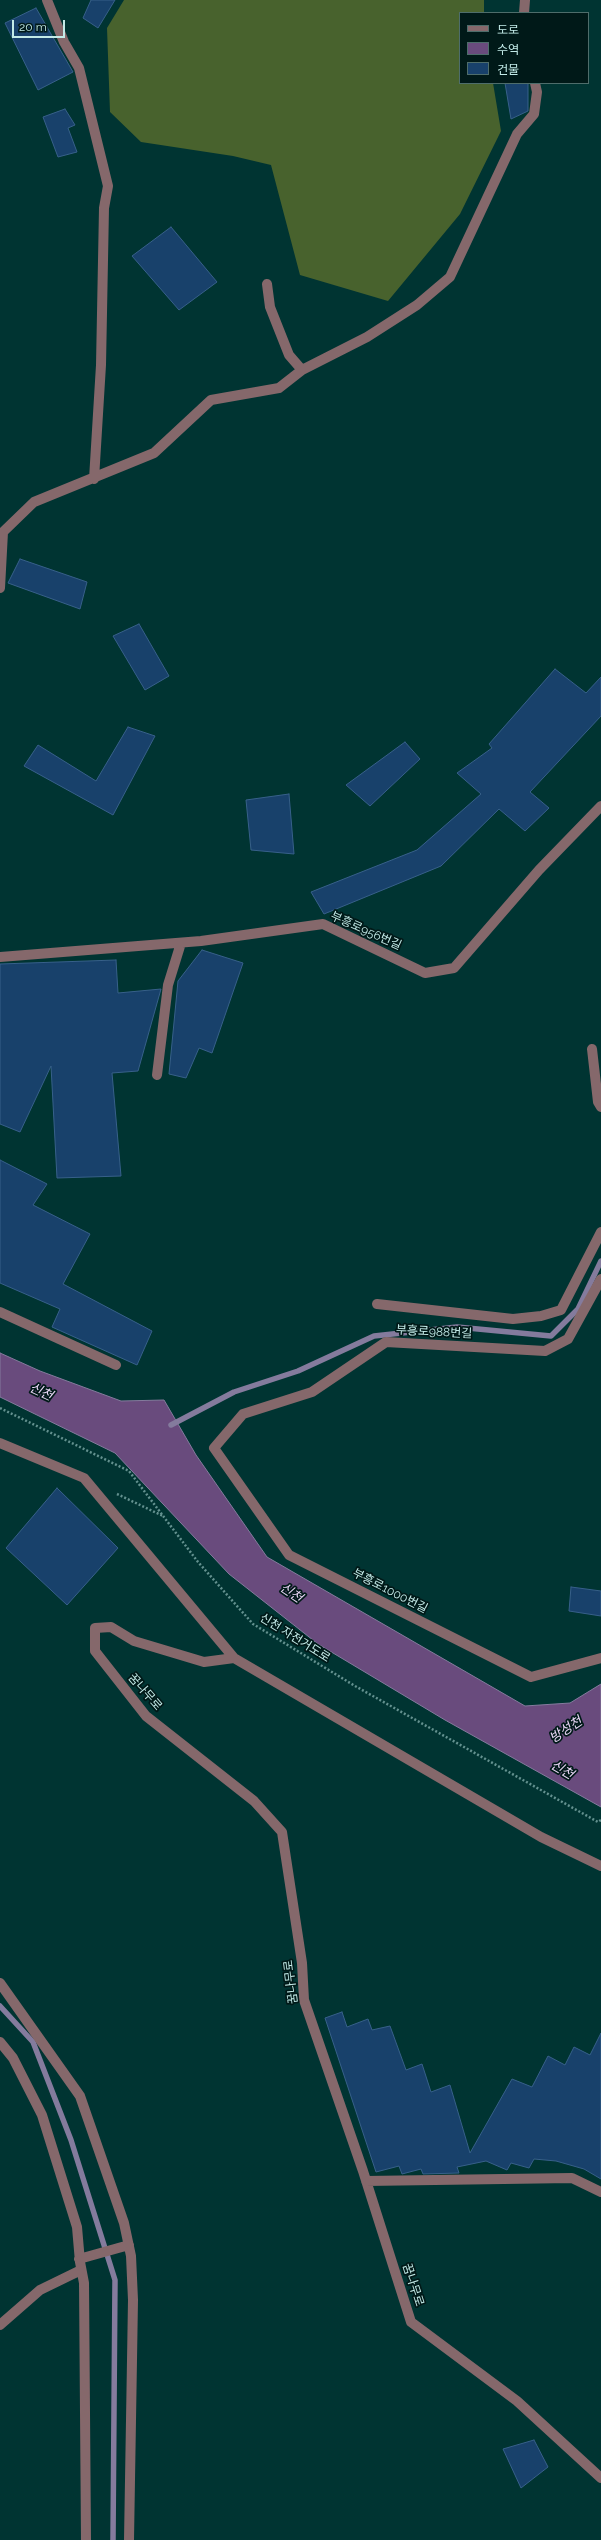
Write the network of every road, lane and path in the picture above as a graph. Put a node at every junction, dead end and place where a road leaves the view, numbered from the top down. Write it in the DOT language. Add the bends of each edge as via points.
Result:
graph roads {
  1 [pos="47,0"];
  2 [pos="525,0"];
  3 [pos="524,12"];
  4 [pos="536,88"];
  5 [pos="267,284"];
  6 [pos="302,370"];
  7 [pos="94,479"];
  8 [pos="0,588"];
  9 [pos="601,806"];
  10 [pos="181,943"];
  11 [pos="0,957"];
  12 [pos="592,1049"];
  13 [pos="157,1075"];
  14 [pos="601,1107"];
  15 [pos="601,1232"];
  16 [pos="601,1279"];
  17 [pos="377,1304"];
  18 [pos="0,1312"];
  19 [pos="116,1365"];
  20 [pos="0,1408"];
  21 [pos="0,1443"];
  22 [pos="214,1448"];
  23 [pos="94,1491"];
  24 [pos="164,1516"];
  25 [pos="234,1658"];
  26 [pos="601,1658"];
  27 [pos="601,1820"];
  28 [pos="601,1866"];
  29 [pos="0,1983"];
  30 [pos="0,2042"];
  31 [pos="366,2181"];
  32 [pos="601,2192"];
  33 [pos="129,2245"];
  34 [pos="79,2259"];
  35 [pos="81,2270"];
  36 [pos="0,2325"];
  37 [pos="601,2478"];
  38 [pos="86,2540"];
  39 [pos="129,2540"];
  1 -- 7 [label="street" via="64,42 79,68 108,186 104,208 101,365"];
  2 -- 3 [label="street"];
  4 -- 6 [label="street" via="534,114 517,134 450,277 417,305 367,338"];
  5 -- 6 [label="street" via="270,308 289,355"];
  6 -- 7 [label="street" via="279,388 211,400 154,453"];
  7 -- 8 [label="street" via="34,502 3,532"];
  9 -- 10 [label="street, 부흥로956번길" via="539,870 454,968 425,973 323,924"];
  10 -- 11 [label="street, 부흥로956번길"];
  10 -- 13 [label="street" via="168,985"];
  12 -- 14 [label="street" via="598,1102"];
  15 -- 17 [label="street" via="561,1310 541,1316 513,1319"];
  16 -- 22 [label="street, 부흥로988번길" via="568,1339 545,1351 386,1342 312,1392 243,1414"];
  18 -- 19 [label="street"];
  20 -- 24 [label="path, 신천 자전거도로" via="129,1471"];
  21 -- 23 [label="street" via="84,1478"];
  22 -- 26 [label="street, 부흥로1000번길" via="289,1555 531,1677"];
  23 -- 24 [label="path" via="108,1490"];
  23 -- 25 [label="street"];
  24 -- 27 [label="path, 신천 자전거도로" via="198,1562 253,1624 369,1694 598,1822"];
  25 -- 28 [label="street" via="541,1837"];
  25 -- 31 [label="street, 꿈나무로" via="204,1662 134,1641 111,1627 95,1628 95,1651 146,1716 254,1801 282,1832 302,1963 304,2000"];
  29 -- 33 [label="street" via="80,2096 124,2223"];
  30 -- 34 [label="street" via="13,2058 42,2115 77,2227"];
  31 -- 32 [label="street" via="572,2178"];
  31 -- 37 [label="street, 꿈나무로" via="411,2322 517,2401"];
  33 -- 34 [label="street"];
  33 -- 39 [label="street" via="133,2300"];
  34 -- 35 [label="street"];
  35 -- 36 [label="street" via="40,2290"];
  35 -- 38 [label="street" via="84,2283"];
}
